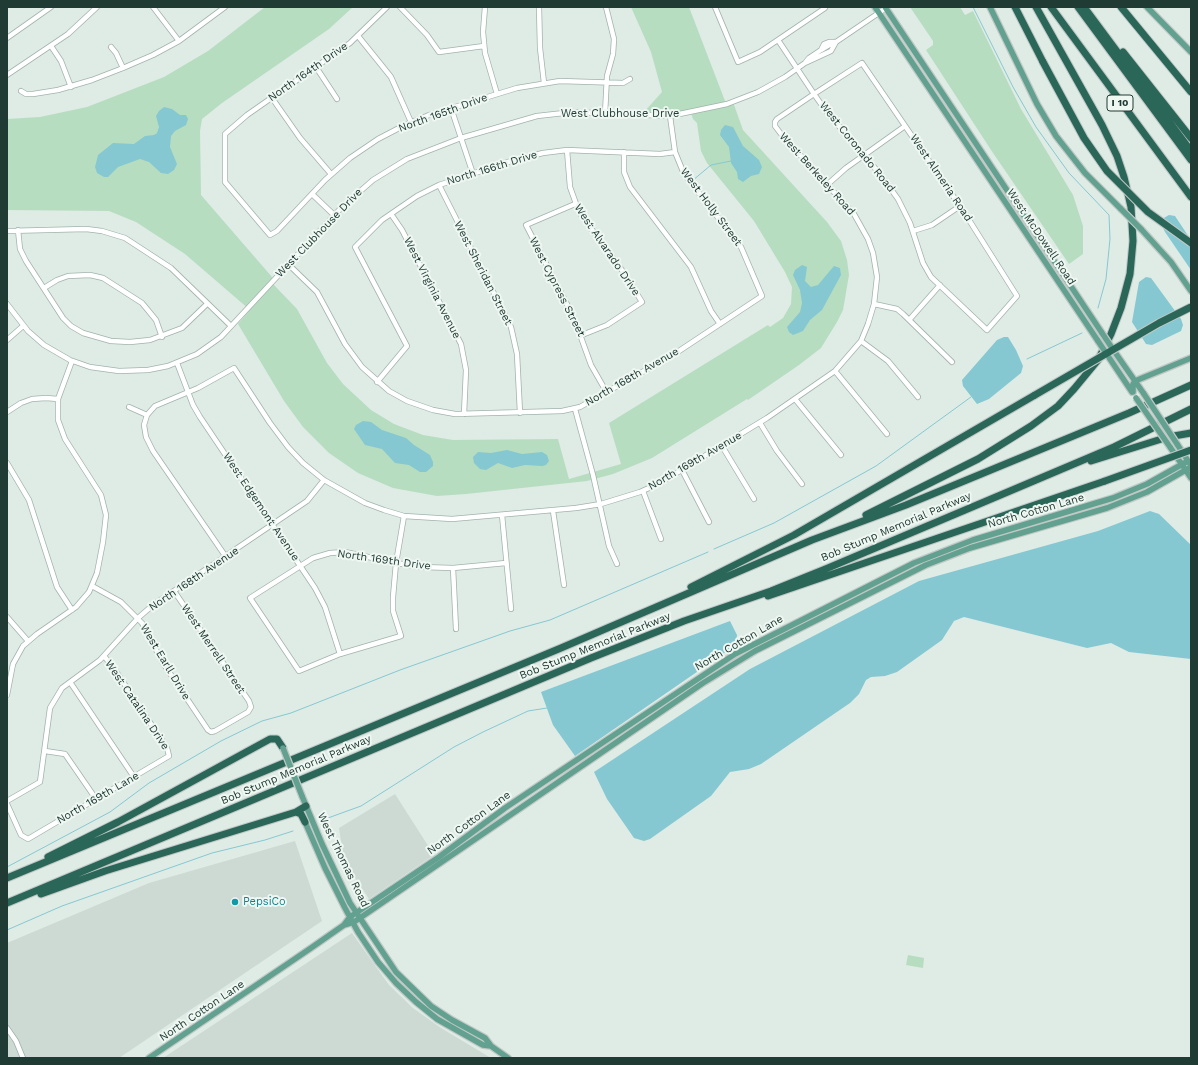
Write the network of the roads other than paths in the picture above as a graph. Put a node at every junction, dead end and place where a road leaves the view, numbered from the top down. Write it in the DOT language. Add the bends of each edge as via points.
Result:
graph roads {
  1 [pos="51,7"];
  2 [pos="97,7"];
  3 [pos="154,7"];
  4 [pos="225,7"];
  5 [pos="387,7"];
  6 [pos="400,7"];
  7 [pos="485,7"];
  8 [pos="540,7"];
  9 [pos="606,7"];
  10 [pos="715,7"];
  11 [pos="875,7"];
  12 [pos="990,7"];
  13 [pos="1015,7"];
  14 [pos="1036,7"];
  15 [pos="1051,7"];
  16 [pos="1078,7"];
  17 [pos="1084,7"];
  18 [pos="1088,7"];
  19 [pos="1121,7"];
  20 [pos="1147,7"];
  21 [pos="824,8"];
  22 [pos="885,8"];
  23 [pos="219,9"];
  24 [pos="879,12"];
  25 [pos="358,36"];
  26 [pos="7,38"];
  27 [pos="778,40"];
  28 [pos="179,42"];
  29 [pos="50,46"];
  30 [pos="484,46"];
  31 [pos="111,47"];
  32 [pos="1191,52"];
  33 [pos="316,67"];
  34 [pos="123,68"];
  35 [pos="798,68"];
  36 [pos="7,75"];
  37 [pos="630,79"];
  38 [pos="607,82"];
  39 [pos="544,83"];
  40 [pos="71,86"];
  41 [pos="21,90"];
  42 [pos="1191,92"];
  43 [pos="496,94"];
  44 [pos="814,94"];
  45 [pos="272,98"];
  46 [pos="337,99"];
  47 [pos="451,108"];
  48 [pos="605,114"];
  49 [pos="670,116"];
  50 [pos="411,122"];
  51 [pos="906,126"];
  52 [pos="461,138"];
  53 [pos="1191,138"];
  54 [pos="567,150"];
  55 [pos="1191,151"];
  56 [pos="624,152"];
  57 [pos="675,152"];
  58 [pos="864,154"];
  59 [pos="1191,160"];
  60 [pos="331,174"];
  61 [pos="472,174"];
  62 [pos="828,184"];
  63 [pos="439,185"];
  64 [pos="312,194"];
  65 [pos="1191,197"];
  66 [pos="575,204"];
  67 [pos="960,206"];
  68 [pos="391,214"];
  69 [pos="334,215"];
  70 [pos="18,230"];
  71 [pos="7,231"];
  72 [pos="913,231"];
  73 [pos="270,236"];
  74 [pos="1191,243"];
  75 [pos="288,264"];
  76 [pos="940,285"];
  77 [pos="44,288"];
  78 [pos="1191,291"];
  79 [pos="762,296"];
  80 [pos="7,304"];
  81 [pos="207,304"];
  82 [pos="874,304"];
  83 [pos="1191,307"];
  84 [pos="910,319"];
  85 [pos="720,324"];
  86 [pos="23,326"];
  87 [pos="231,326"];
  88 [pos="988,330"];
  89 [pos="582,335"];
  90 [pos="162,337"];
  91 [pos="7,340"];
  92 [pos="861,341"];
  93 [pos="1191,358"];
  94 [pos="72,360"];
  95 [pos="952,362"];
  96 [pos="177,363"];
  97 [pos="835,371"];
  98 [pos="1135,381"];
  99 [pos="377,382"];
  100 [pos="1191,385"];
  101 [pos="187,391"];
  102 [pos="1132,392"];
  103 [pos="607,393"];
  104 [pos="918,397"];
  105 [pos="795,399"];
  106 [pos="58,400"];
  107 [pos="129,407"];
  108 [pos="575,409"];
  109 [pos="1191,409"];
  110 [pos="7,412"];
  111 [pos="520,413"];
  112 [pos="464,414"];
  113 [pos="147,415"];
  114 [pos="760,423"];
  115 [pos="1191,432"];
  116 [pos="888,434"];
  117 [pos="722,446"];
  118 [pos="1191,450"];
  119 [pos="841,455"];
  120 [pos="7,463"];
  121 [pos="1182,464"];
  122 [pos="1189,466"];
  123 [pos="682,470"];
  124 [pos="1191,478"];
  125 [pos="324,480"];
  126 [pos="802,484"];
  127 [pos="643,491"];
  128 [pos="1012,491"];
  129 [pos="754,499"];
  130 [pos="601,504"];
  131 [pos="553,511"];
  132 [pos="502,515"];
  133 [pos="404,516"];
  134 [pos="709,522"];
  135 [pos="273,525"];
  136 [pos="661,539"];
  137 [pos="812,540"];
  138 [pos="226,557"];
  139 [pos="396,563"];
  140 [pos="506,564"];
  141 [pos="617,564"];
  142 [pos="300,565"];
  143 [pos="453,568"];
  144 [pos="564,584"];
  145 [pos="92,586"];
  146 [pos="174,591"];
  147 [pos="664,604"];
  148 [pos="511,609"];
  149 [pos="72,610"];
  150 [pos="7,616"];
  151 [pos="138,618"];
  152 [pos="456,629"];
  153 [pos="665,630"];
  154 [pos="28,641"];
  155 [pos="340,654"];
  156 [pos="104,656"];
  157 [pos="70,682"];
  158 [pos="7,695"];
  159 [pos="211,732"];
  160 [pos="283,748"];
  161 [pos="45,751"];
  162 [pos="169,754"];
  163 [pos="134,777"];
  164 [pos="96,799"];
  165 [pos="7,802"];
  166 [pos="306,806"];
  167 [pos="296,812"];
  168 [pos="305,822"];
  169 [pos="434,860"];
  170 [pos="7,877"];
  171 [pos="419,879"];
  172 [pos="7,903"];
  173 [pos="7,907"];
  174 [pos="356,913"];
  175 [pos="350,917"];
  176 [pos="360,918"];
  177 [pos="354,922"];
  178 [pos="344,925"];
  179 [pos="7,1028"];
  180 [pos="491,1046"];
  181 [pos="23,1058"];
  182 [pos="149,1058"];
  183 [pos="508,1058"];
  1 -- 26 [label="street"];
  2 -- 29 [label="street" via="68,34"];
  3 -- 28 [label="street"];
  4 -- 23 [label="street"];
  5 -- 25 [label="street, North 164th Drive"];
  6 -- 30 [label="street" via="440,52"];
  7 -- 30 [label="street"];
  8 -- 39 [label="street" via="540,48"];
  9 -- 38 [label="street" via="614,39"];
  10 -- 27 [label="street" via="738,62"];
  11 -- 24 [label="main road, West McDowell Road"];
  12 -- 78 [label="main road, bridge" via="1037,104 1056,136 1085,173 1171,262"];
  13 -- 74 [label="highway, bridge" via="1076,125 1104,166 1148,212"];
  14 -- 137 [label="highway" via="1107,135 1119,161 1127,188 1132,224 1132,262 1125,296 1114,328 1098,360 1084,377 1058,406 1031,426 942,478"];
  15 -- 65 [label="highway, I 10"];
  16 -- 59 [label="highway"];
  17 -- 55 [label="highway, I 10"];
  18 -- 53 [label="highway"];
  19 -- 42 [label="highway"];
  20 -- 32 [label="main road"];
  21 -- 27 [label="street"];
  22 -- 24 [label="street, West Clubhouse Drive"];
  22 -- 98 [label="main road, West McDowell Road, bridge"];
  23 -- 28 [label="street"];
  24 -- 35 [label="street, West Clubhouse Drive"];
  24 -- 102 [label="main road, West McDowell Road, bridge"];
  25 -- 33 [label="street, North 164th Drive"];
  25 -- 50 [label="street" via="391,77"];
  27 -- 35 [label="street, West Coronado Road"];
  28 -- 34 [label="street"];
  29 -- 36 [label="street"];
  29 -- 40 [label="street" via="61,61"];
  30 -- 43 [label="street"];
  31 -- 34 [label="street"];
  33 -- 45 [label="street, North 164th Drive"];
  33 -- 46 [label="street"];
  34 -- 40 [label="street"];
  35 -- 44 [label="street, West Coronado Road"];
  35 -- 49 [label="street, West Clubhouse Drive" via="766,87 733,102"];
  37 -- 38 [label="street, North 165th Drive" via="623,83"];
  38 -- 39 [label="street, North 165th Drive"];
  38 -- 48 [label="street"];
  39 -- 43 [label="street, North 165th Drive"];
  40 -- 41 [label="street" via="33,94 26,94"];
  43 -- 47 [label="street, North 165th Drive"];
  44 -- 51 [label="street, West Almeria Road" via="862,63"];
  44 -- 58 [label="street, West Coronado Road"];
  44 -- 62 [label="street, West Berkeley Road" via="775,122 778,130"];
  45 -- 60 [label="street" via="303,142"];
  45 -- 73 [label="street, North 164th Drive" via="246,115 225,134 225,182"];
  47 -- 50 [label="street, North 165th Drive"];
  47 -- 52 [label="street"];
  48 -- 49 [label="street, West Clubhouse Drive"];
  48 -- 52 [label="street, West Clubhouse Drive" via="573,112 537,116"];
  49 -- 57 [label="street, West Holly Street"];
  50 -- 60 [label="street, North 165th Drive" via="359,151"];
  51 -- 58 [label="street"];
  51 -- 67 [label="street, West Almeria Road"];
  52 -- 61 [label="street"];
  52 -- 69 [label="street, West Clubhouse Drive" via="419,153 390,168 364,187"];
  54 -- 56 [label="street, North 166th Drive"];
  54 -- 61 [label="street, North 166th Drive" via="522,158"];
  54 -- 66 [label="street, West Alvarado Drive" via="568,177"];
  56 -- 57 [label="street, North 166th Drive"];
  56 -- 85 [label="street" via="624,172 630,187 693,270 711,311"];
  57 -- 79 [label="street, West Holly Street" via="684,174 741,247"];
  58 -- 62 [label="street"];
  58 -- 72 [label="street, West Coronado Road" via="898,199"];
  60 -- 64 [label="street, North 165th Drive"];
  61 -- 63 [label="street, North 166th Drive"];
  62 -- 82 [label="street, West Berkeley Road" via="854,214 868,239 877,277"];
  63 -- 68 [label="street, North 166th Drive"];
  63 -- 111 [label="street, West Sheridan Street" via="511,327 517,354"];
  64 -- 69 [label="street"];
  64 -- 73 [label="street, North 165th Drive"];
  66 -- 89 [label="street, West Cypress Street" via="526,225"];
  66 -- 89 [label="street, West Alvarado Drive" via="642,302 607,325"];
  67 -- 72 [label="street" via="932,225"];
  67 -- 88 [label="street, West Almeria Road" via="1017,296"];
  68 -- 99 [label="street, North 166th Drive" via="354,247 407,346"];
  68 -- 112 [label="street, West Virginia Avenue" via="402,230 461,344 466,370"];
  69 -- 75 [label="street, West Clubhouse Drive"];
  70 -- 71 [label="street"];
  70 -- 77 [label="street" via="22,254"];
  70 -- 81 [label="street" via="86,228 117,235 171,268"];
  72 -- 76 [label="street, West Coronado Road" via="926,269"];
  75 -- 87 [label="street, West Clubhouse Drive"];
  75 -- 99 [label="street, North 168th Avenue" via="317,292 350,352"];
  76 -- 84 [label="street"];
  76 -- 88 [label="street, West Coronado Road"];
  77 -- 90 [label="street" via="63,318 83,333 121,342 140,342"];
  77 -- 90 [label="street" via="68,276 90,275 103,278 142,303 156,320"];
  79 -- 85 [label="street, North 168th Avenue"];
  80 -- 86 [label="street, West Clubhouse Drive"];
  81 -- 87 [label="street"];
  81 -- 90 [label="street" via="187,324"];
  82 -- 84 [label="street" via="897,309"];
  82 -- 92 [label="street, West Berkeley Road"];
  83 -- 147 [label="highway, bridge" via="1159,323 820,520 683,591"];
  84 -- 95 [label="street"];
  85 -- 103 [label="street, North 168th Avenue"];
  86 -- 91 [label="street"];
  86 -- 94 [label="street, West Clubhouse Drive" via="44,345"];
  87 -- 96 [label="street, West Clubhouse Drive" via="205,349"];
  89 -- 103 [label="street, West Cypress Street" via="591,365"];
  92 -- 97 [label="street, North 169th Avenue"];
  92 -- 104 [label="street" via="888,361"];
  93 -- 98 [label="main road"];
  94 -- 96 [label="street, West Clubhouse Drive" via="90,367 119,372 148,370"];
  94 -- 106 [label="street"];
  96 -- 101 [label="street, West Edgemont Avenue"];
  97 -- 105 [label="street, North 169th Avenue"];
  97 -- 116 [label="street"];
  98 -- 102 [label="main road"];
  98 -- 122 [label="main road, West McDowell Road, bridge"];
  99 -- 112 [label="street, North 168th Avenue" via="416,405 440,412"];
  100 -- 137 [label="highway, Bob Stump Memorial Parkway" via="906,505"];
  101 -- 113 [label="street" via="162,402"];
  101 -- 125 [label="street, North 169th Avenue" via="198,388 234,368 288,446 303,463"];
  101 -- 135 [label="street, West Edgemont Avenue" via="200,417"];
  102 -- 121 [label="main road, West McDowell Road, bridge"];
  103 -- 108 [label="street, North 168th Avenue"];
  105 -- 114 [label="street, North 169th Avenue"];
  105 -- 119 [label="street"];
  106 -- 110 [label="street" via="32,399"];
  106 -- 145 [label="street" via="57,414 61,430 98,490 104,505 105,530"];
  107 -- 113 [label="street"];
  108 -- 111 [label="street, North 168th Avenue" via="562,412"];
  108 -- 130 [label="street"];
  109 -- 128 [label="highway, Bob Stump Memorial Parkway" via="1114,447"];
  111 -- 112 [label="street, North 168th Avenue"];
  113 -- 138 [label="street" via="144,425 146,437 153,451"];
  114 -- 117 [label="street, North 169th Avenue"];
  114 -- 126 [label="street"];
  115 -- 128 [label="highway" via="1124,450"];
  117 -- 123 [label="street, North 169th Avenue"];
  117 -- 129 [label="street"];
  118 -- 153 [label="highway, bridge"];
  120 -- 149 [label="street" via="28,500 57,587"];
  121 -- 122 [label="main road, West McDowell Road"];
  121 -- 169 [label="main road, North Cotton Lane" via="1138,488 1113,498 942,551 896,571 753,644 711,669 505,808"];
  122 -- 124 [label="main road, West McDowell Road"];
  122 -- 171 [label="main road, North Cotton Lane" via="1146,492 1107,508 970,548 933,562 755,651 715,674"];
  123 -- 127 [label="street, North 169th Avenue"];
  123 -- 134 [label="street"];
  125 -- 133 [label="street, North 169th Avenue" via="365,503"];
  125 -- 135 [label="street, North 168th Avenue" via="307,501"];
  127 -- 130 [label="street, North 169th Avenue"];
  127 -- 136 [label="street"];
  128 -- 153 [label="highway, Bob Stump Memorial Parkway" via="818,572"];
  130 -- 131 [label="street, North 169th Avenue"];
  130 -- 141 [label="street" via="609,546"];
  131 -- 132 [label="street, North 169th Avenue"];
  131 -- 144 [label="street"];
  132 -- 133 [label="street, North 169th Avenue" via="452,518"];
  132 -- 140 [label="street"];
  133 -- 139 [label="street"];
  135 -- 138 [label="street, North 168th Avenue"];
  135 -- 142 [label="street, West Edgemont Avenue"];
  137 -- 147 [label="highway, Bob Stump Memorial Parkway"];
  138 -- 146 [label="street, North 168th Avenue"];
  139 -- 142 [label="street, North 169th Drive" via="345,552 330,553"];
  139 -- 143 [label="street, North 169th Drive"];
  139 -- 155 [label="street" via="393,611 401,636"];
  140 -- 143 [label="street, North 169th Drive"];
  140 -- 148 [label="street"];
  142 -- 155 [label="street, West Edgemont Avenue" via="325,607"];
  142 -- 155 [label="street, North 169th Drive" via="250,598 299,671"];
  143 -- 152 [label="street"];
  145 -- 149 [label="street"];
  145 -- 151 [label="street, West Earll Drive" via="118,599"];
  146 -- 151 [label="street, North 168th Avenue"];
  146 -- 159 [label="street, West Merrell Street" via="251,707 248,712"];
  147 -- 170 [label="highway, Bob Stump Memorial Parkway"];
  149 -- 154 [label="street"];
  150 -- 154 [label="street"];
  151 -- 156 [label="street, North 168th Avenue"];
  151 -- 159 [label="street, West Earll Drive" via="163,663"];
  153 -- 172 [label="highway, Bob Stump Memorial Parkway" via="585,661"];
  154 -- 158 [label="street" via="15,659"];
  156 -- 157 [label="street, North 168th Avenue"];
  156 -- 162 [label="street, West Catalina Drive"];
  157 -- 161 [label="street, North 168th Avenue" via="59,691 52,703"];
  157 -- 163 [label="street"];
  160 -- 166 [label="main road, West Thomas Road, bridge"];
  160 -- 170 [label="highway" via="277,739 270,739 118,822"];
  161 -- 164 [label="street" via="65,754"];
  161 -- 165 [label="street, North 168th Avenue" via="40,782"];
  162 -- 163 [label="street, North 169th Lane"];
  163 -- 164 [label="street, North 169th Lane"];
  164 -- 165 [label="street, North 169th Lane" via="25,839"];
  166 -- 167 [label="highway"];
  166 -- 174 [label="main road, West Thomas Road"];
  167 -- 168 [label="highway" via="301,814"];
  167 -- 173 [label="highway" via="98,874"];
  168 -- 175 [label="main road, West Thomas Road"];
  169 -- 171 [label="main road" via="433,866 421,874"];
  169 -- 174 [label="main road, North Cotton Lane"];
  171 -- 176 [label="main road, North Cotton Lane"];
  174 -- 175 [label="main road, North Cotton Lane"];
  174 -- 176 [label="main road, West Thomas Road"];
  175 -- 177 [label="main road, West Thomas Road"];
  175 -- 178 [label="main road, North Cotton Lane"];
  176 -- 177 [label="main road, North Cotton Lane"];
  176 -- 180 [label="main road, West Thomas Road" via="396,972 413,990 452,1020 485,1038"];
  177 -- 178 [label="main road, North Cotton Lane"];
  177 -- 180 [label="main road, West Thomas Road" via="378,962 416,1002 437,1019 466,1036"];
  178 -- 182 [label="main road, North Cotton Lane"];
  179 -- 181 [label="street"];
  180 -- 183 [label="main road, West Thomas Road"];
}
